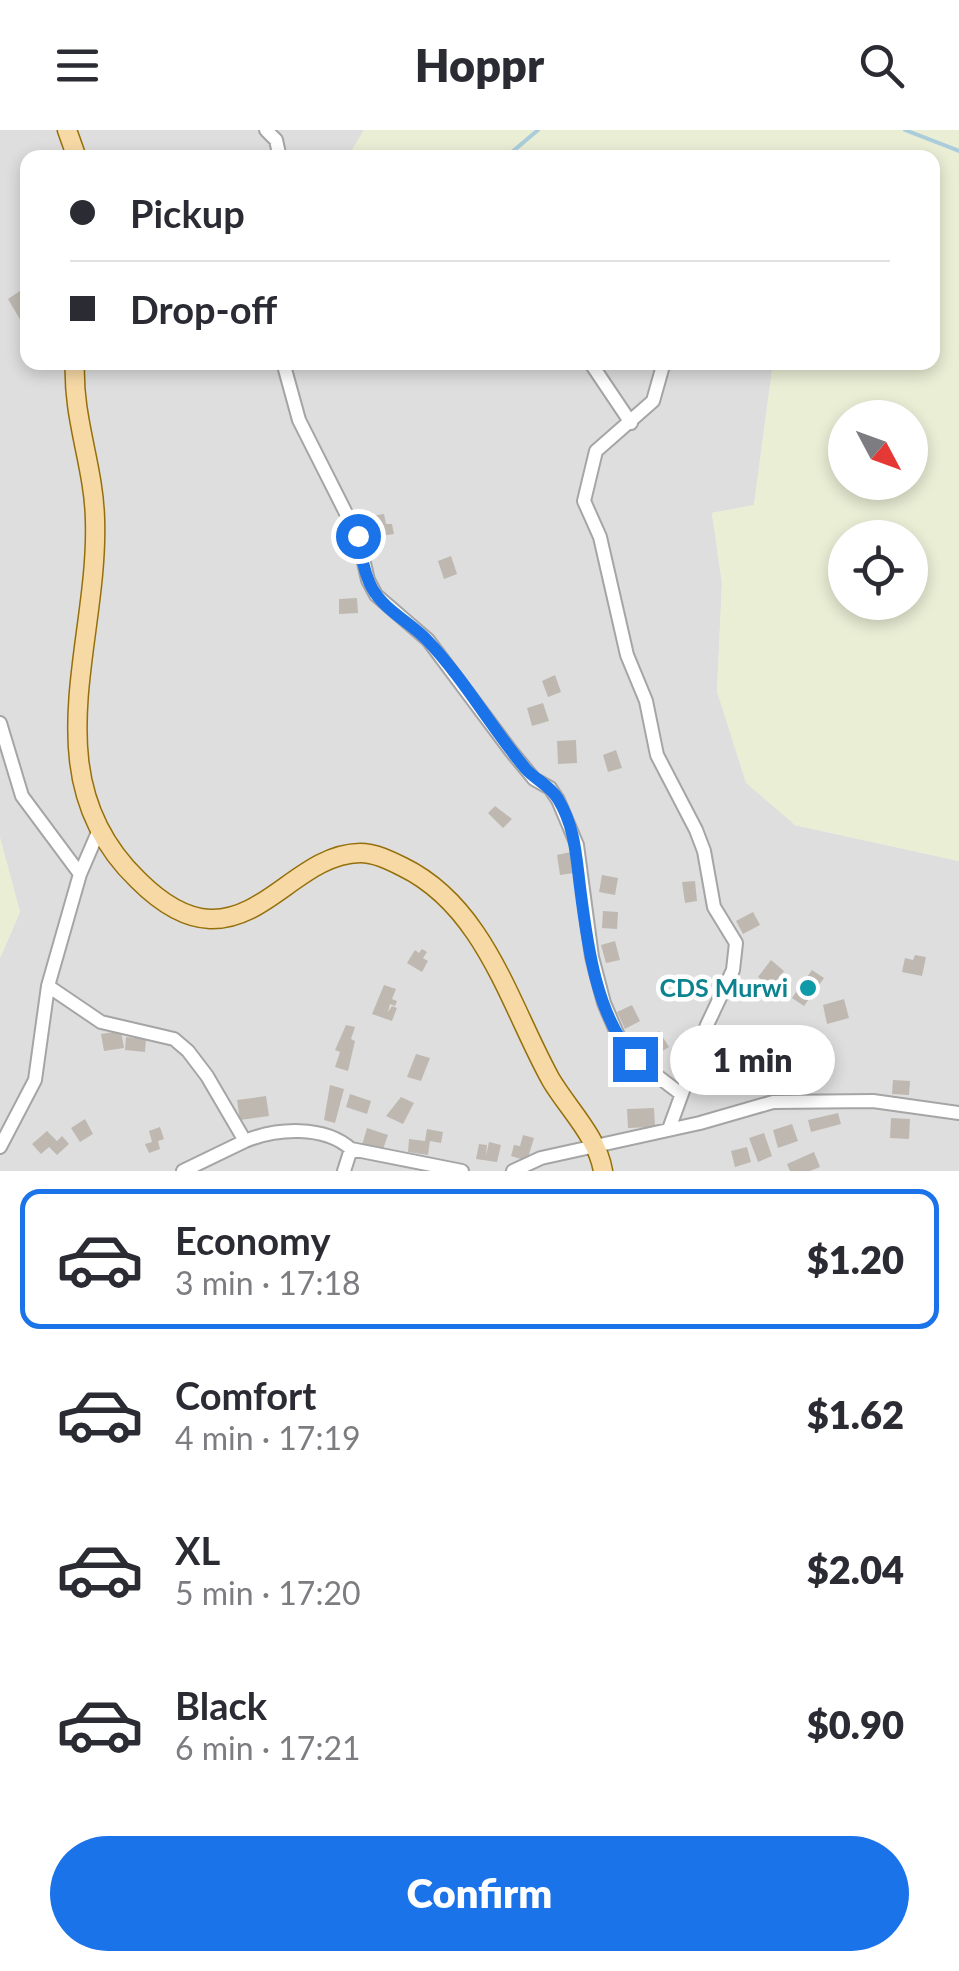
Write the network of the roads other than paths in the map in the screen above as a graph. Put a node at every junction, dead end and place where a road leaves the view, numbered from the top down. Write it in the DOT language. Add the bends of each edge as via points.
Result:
graph roads {
  1 [pos="75,370"];
  2 [pos="285,370"];
  3 [pos="595,370"];
  4 [pos="662,370"];
  5 [pos="631,423"];
  6 [pos="0,723"];
  7 [pos="99,830"];
  8 [pos="80,874"];
  9 [pos="48,986"];
  10 [pos="681,1094"];
  11 [pos="959,1114"];
  12 [pos="670,1129"];
  13 [pos="246,1140"];
  14 [pos="595,1144"];
  15 [pos="0,1147"];
  16 [pos="351,1149"];
  17 [pos="183,1171"];
  18 [pos="344,1171"];
  19 [pos="462,1171"];
  20 [pos="514,1171"];
  21 [pos="604,1171"];
  1 -- 7 [label="main road" via="77,421 95,518 76,724 84,785"];
  2 -- 10 [label="street" via="299,420 358,536 372,589 428,640 511,751 558,800 576,845 592,958 618,1038"];
  3 -- 5 [label="street"];
  4 -- 5 [label="street" via="656,396"];
  5 -- 10 [label="street" via="596,451 584,500 600,537 656,756 696,830 714,907 736,943 733,970"];
  6 -- 8 [label="street" via="22,796"];
  7 -- 8 [label="street"];
  7 -- 14 [label="main road" via="142,884 170,906 202,918 243,912 352,853 413,872 475,932 559,1094"];
  8 -- 9 [label="street"];
  9 -- 13 [label="street" via="102,1022 174,1039 196,1061"];
  9 -- 15 [label="street" via="35,1080"];
  10 -- 12 [label="street"];
  11 -- 12 [label="street" via="873,1101 774,1102"];
  12 -- 14 [label="street"];
  13 -- 16 [label="street" via="307,1132"];
  13 -- 17 [label="street"];
  14 -- 20 [label="street"];
  14 -- 21 [label="main road"];
  16 -- 18 [label="street"];
  16 -- 19 [label="street"];
}
